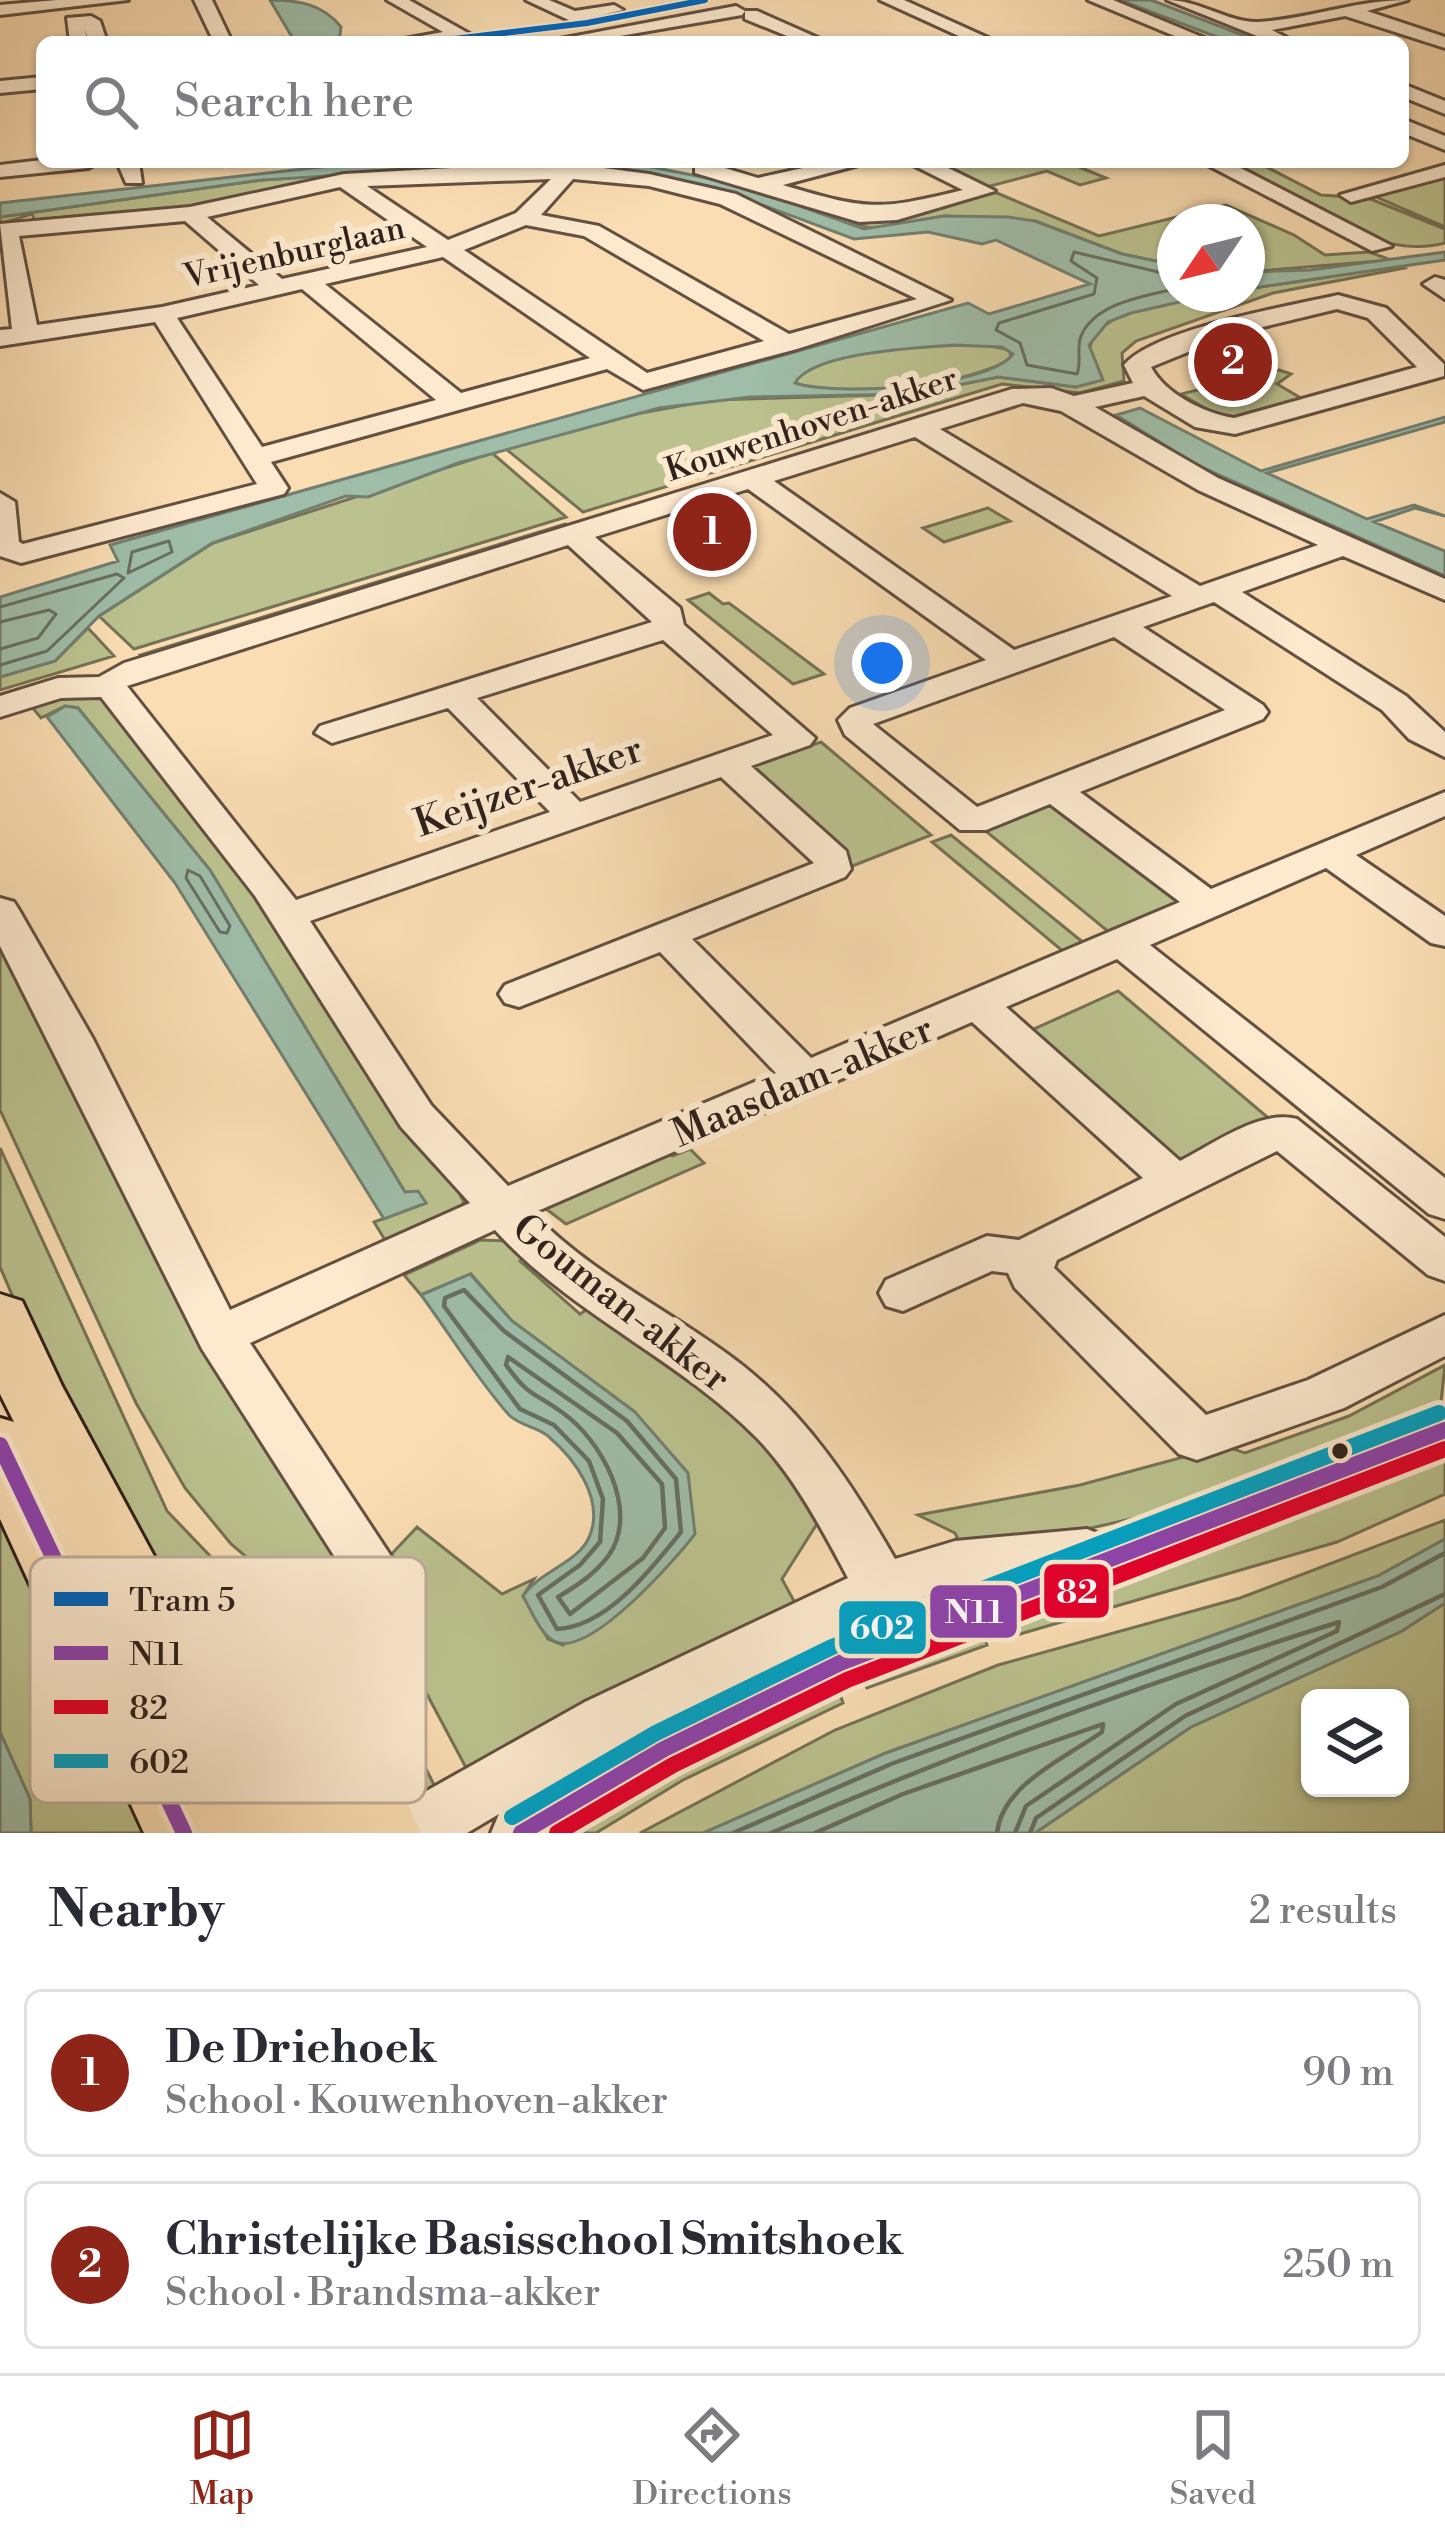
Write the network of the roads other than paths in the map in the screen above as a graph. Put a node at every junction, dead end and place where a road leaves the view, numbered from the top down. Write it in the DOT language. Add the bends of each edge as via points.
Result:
graph roads {
  1 [pos="119,0"];
  2 [pos="203,0"];
  3 [pos="535,0"];
  4 [pos="869,0"];
  5 [pos="890,0"];
  6 [pos="1097,0"];
  7 [pos="1176,0"];
  8 [pos="1399,0"];
  9 [pos="440,3"];
  10 [pos="401,4"];
  11 [pos="645,4"];
  12 [pos="78,8"];
  13 [pos="0,10"];
  14 [pos="1351,12"];
  15 [pos="1253,28"];
  16 [pos="96,36"];
  17 [pos="220,36"];
  18 [pos="463,36"];
  19 [pos="592,36"];
  20 [pos="802,36"];
  21 [pos="954,36"];
  22 [pos="974,36"];
  23 [pos="1186,36"];
  24 [pos="1272,36"];
  25 [pos="1445,43"];
  26 [pos="36,80"];
  27 [pos="0,83"];
  28 [pos="1409,93"];
  29 [pos="1445,108"];
  30 [pos="1409,128"];
  31 [pos="1445,144"];
  32 [pos="36,167"];
  33 [pos="550,168"];
  34 [pos="566,168"];
  35 [pos="573,168"];
  36 [pos="696,168"];
  37 [pos="832,168"];
  38 [pos="932,168"];
  39 [pos="1225,168"];
  40 [pos="0,171"];
  41 [pos="1445,171"];
  42 [pos="344,180"];
  43 [pos="763,183"];
  44 [pos="1363,197"];
  45 [pos="190,214"];
  46 [pos="524,218"];
  47 [pos="4,231"];
  48 [pos="1380,246"];
  49 [pos="444,250"];
  50 [pos="309,283"];
  51 [pos="279,289"];
  52 [pos="162,314"];
  53 [pos="26,334"];
  54 [pos="0,338"];
  55 [pos="788,344"];
  56 [pos="609,361"];
  57 [pos="1148,387"];
  58 [pos="456,403"];
  59 [pos="1071,405"];
  60 [pos="918,428"];
  61 [pos="256,458"];
  62 [pos="752,479"];
  63 [pos="0,502"];
  64 [pos="574,536"];
  65 [pos="1341,548"];
  66 [pos="1445,591"];
  67 [pos="1208,594"];
  68 [pos="1120,626"];
  69 [pos="668,628"];
  70 [pos="1012,664"];
  71 [pos="110,687"];
  72 [pos="454,694"];
  73 [pos="0,707"];
  74 [pos="332,733"];
  75 [pos="1445,747"];
  76 [pos="727,763"];
  77 [pos="1054,790"];
  78 [pos="1445,803"];
  79 [pos="574,816"];
  80 [pos="1330,854"];
  81 [pos="1208,905"];
  82 [pos="0,910"];
  83 [pos="288,916"];
  84 [pos="1445,934"];
  85 [pos="668,937"];
  86 [pos="1112,947"];
  87 [pos="519,994"];
  88 [pos="978,1005"];
  89 [pos="806,1079"];
  90 [pos="1174,1182"];
  91 [pos="1445,1202"];
  92 [pos="501,1208"];
  93 [pos="1029,1259"];
  94 [pos="1445,1262"];
  95 [pos="903,1293"];
  96 [pos="0,1318"];
  97 [pos="1445,1334"];
  98 [pos="219,1336"];
  99 [pos="1438,1429"];
  100 [pos="0,1445"];
  101 [pos="65,1557"];
  102 [pos="105,1557"];
  103 [pos="364,1557"];
  104 [pos="896,1611"];
  105 [pos="209,1803"];
  106 [pos="225,1830"];
  107 [pos="381,1833"];
  108 [pos="410,1833"];
  109 [pos="521,1833"];
  1 -- 12 [label="street"];
  2 -- 17 [label="street"];
  3 -- 11 [label="street" via="573,17"];
  4 -- 21 [label="street"];
  5 -- 22 [label="street"];
  6 -- 23 [label="street"];
  7 -- 15 [label="street"];
  8 -- 14 [label="street"];
  9 -- 10 [label="street"];
  10 -- 18 [label="street"];
  12 -- 13 [label="street"];
  12 -- 16 [label="street"];
  14 -- 15 [label="street"];
  14 -- 25 [label="street"];
  15 -- 24 [label="street"];
  19 -- 20 [label="street" via="743,13"];
  26 -- 27 [label="street"];
  28 -- 29 [label="street"];
  30 -- 31 [label="street"];
  32 -- 40 [label="street"];
  33 -- 42 [label="street"];
  34 -- 46 [label="street, Vrijenburglaan"];
  35 -- 55 [label="street" via="728,200 939,300"];
  36 -- 43 [label="street"];
  37 -- 43 [label="street"];
  38 -- 43 [label="street" via="984,191 860,215"];
  39 -- 48 [label="street"];
  41 -- 44 [label="street"];
  42 -- 45 [label="street"];
  42 -- 49 [label="street"];
  45 -- 47 [label="street"];
  45 -- 51 [label="street"];
  46 -- 49 [label="street, Vrijenburglaan"];
  46 -- 55 [label="street" via="591,231"];
  47 -- 53 [label="street"];
  49 -- 50 [label="street, Vrijenburglaan"];
  49 -- 56 [label="street"];
  50 -- 51 [label="street, Vrijenburglaan"];
  50 -- 58 [label="street"];
  51 -- 52 [label="street, Vrijenburglaan"];
  52 -- 53 [label="street, Vrijenburglaan"];
  52 -- 61 [label="street"];
  53 -- 54 [label="street, Vrijenburglaan"];
  55 -- 56 [label="street" via="643,382"];
  56 -- 58 [label="street"];
  57 -- 57 [label="street" via="1205,422 1235,426 1436,370 1377,313 1321,303 1141,360"];
  57 -- 59 [label="street"];
  58 -- 61 [label="street"];
  59 -- 60 [label="street, Kouwenhoven-akker" via="1021,394"];
  59 -- 65 [label="street"];
  60 -- 62 [label="street, Kouwenhoven-akker"];
  60 -- 67 [label="street"];
  61 -- 63 [label="street" via="274,488 45,551 4,547"];
  62 -- 64 [label="street, Kouwenhoven-akker"];
  62 -- 70 [label="street"];
  64 -- 69 [label="street" via="669,615"];
  64 -- 71 [label="street, Kouwenhoven-akker" via="136,670"];
  65 -- 66 [label="street"];
  65 -- 67 [label="street"];
  67 -- 68 [label="street"];
  67 -- 75 [label="street" via="1394,703"];
  68 -- 70 [label="street"];
  68 -- 77 [label="street" via="1251,712"];
  69 -- 72 [label="street"];
  69 -- 76 [label="street, Keijzer-akker" via="798,739"];
  70 -- 77 [label="street" via="855,720 856,728 973,822"];
  71 -- 73 [label="street" via="58,688"];
  71 -- 83 [label="street, Gouman-akker"];
  72 -- 74 [label="street"];
  72 -- 79 [label="street"];
  76 -- 79 [label="street, Keijzer-akker"];
  76 -- 85 [label="street" via="833,859 832,869"];
  77 -- 81 [label="street"];
  78 -- 80 [label="street, Maasdam-akker"];
  79 -- 83 [label="street, Keijzer-akker"];
  80 -- 81 [label="street, Maasdam-akker"];
  80 -- 84 [label="street"];
  81 -- 86 [label="street, Maasdam-akker"];
  82 -- 98 [label="street"];
  83 -- 92 [label="street, Gouman-akker" via="416,1116"];
  85 -- 87 [label="street"];
  85 -- 89 [label="street"];
  86 -- 88 [label="street, Maasdam-akker"];
  86 -- 91 [label="street"];
  88 -- 89 [label="street, Maasdam-akker"];
  88 -- 90 [label="street"];
  89 -- 92 [label="street, Maasdam-akker"];
  90 -- 93 [label="street"];
  90 -- 94 [label="street" via="1281,1130"];
  92 -- 98 [label="street, Maasdam-akker"];
  92 -- 104 [label="street, Gouman-akker" via="551,1257 778,1426"];
  93 -- 95 [label="street" via="987,1253"];
  93 -- 97 [label="street" via="1031,1275 1197,1438 1325,1394"];
  96 -- 102 [label="main road"];
  98 -- 103 [label="street"];
  99 -- 104 [label="street" via="1134,1548"];
  100 -- 101 [label="main road"];
  104 -- 108 [label="street" via="606,1720"];
  104 -- 109 [label="street"];
  105 -- 106 [label="main road"];
  106 -- 107 [label="main road" via="332,1814"];
}
